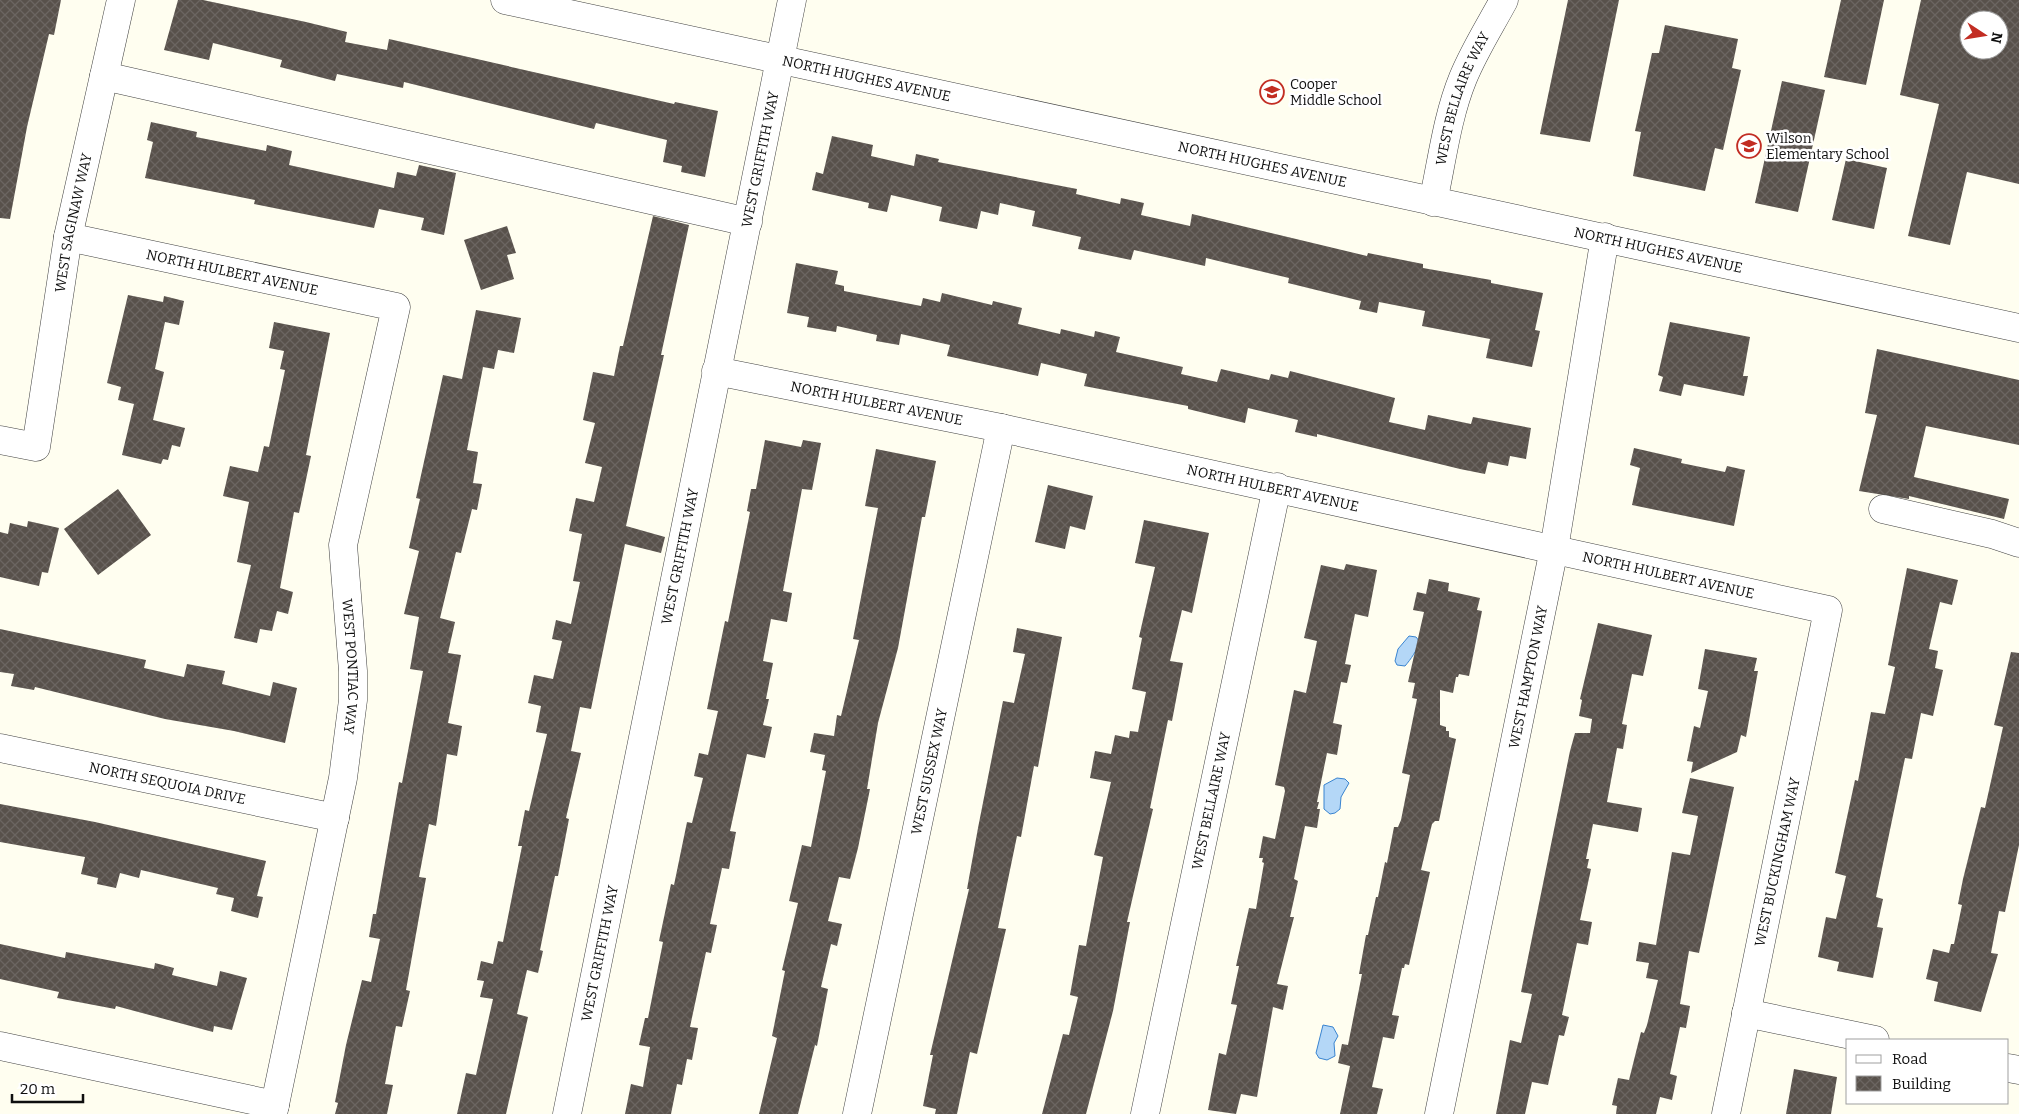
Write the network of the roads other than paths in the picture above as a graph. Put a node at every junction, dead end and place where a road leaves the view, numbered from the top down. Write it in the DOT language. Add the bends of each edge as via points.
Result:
graph roads {
  1 [pos="121,0"];
  2 [pos="505,0"];
  3 [pos="792,0"];
  4 [pos="1504,0"];
  5 [pos="780,59"];
  6 [pos="104,76"];
  7 [pos="1434,202"];
  8 [pos="748,222"];
  9 [pos="68,237"];
  10 [pos="1605,237"];
  11 [pos="396,307"];
  12 [pos="2019,328"];
  13 [pos="716,371"];
  14 [pos="1001,428"];
  15 [pos="0,440"];
  16 [pos="1277,487"];
  17 [pos="1883,509"];
  18 [pos="2019,543"];
  19 [pos="1554,549"];
  20 [pos="1828,610"];
  21 [pos="0,748"];
  22 [pos="335,818"];
  23 [pos="1746,1013"];
  24 [pos="1870,1039"];
  25 [pos="0,1046"];
  26 [pos="274,1109"];
  27 [pos="567,1114"];
  28 [pos="857,1114"];
  29 [pos="1145,1114"];
  30 [pos="1438,1114"];
  31 [pos="1726,1114"];
  1 -- 6 [label="street, WEST SAGINAW WAY"];
  2 -- 5 [label="street, NORTH HUGHES AVENUE"];
  3 -- 5 [label="street, WEST GRIFFITH WAY"];
  4 -- 7 [label="street, WEST BELLAIRE WAY" via="1462,80"];
  5 -- 7 [label="street, NORTH HUGHES AVENUE"];
  5 -- 8 [label="street, WEST GRIFFITH WAY"];
  6 -- 8 [label="street"];
  6 -- 9 [label="street, WEST SAGINAW WAY"];
  7 -- 10 [label="street, NORTH HUGHES AVENUE"];
  8 -- 13 [label="street, WEST GRIFFITH WAY"];
  9 -- 11 [label="street, NORTH HULBERT AVENUE"];
  9 -- 15 [label="street, WEST SAGINAW WAY" via="36,447"];
  10 -- 12 [label="street, NORTH HUGHES AVENUE"];
  10 -- 19 [label="street, WEST HAMPTON WAY"];
  11 -- 22 [label="street, WEST PONTIAC WAY" via="343,545 353,700"];
  13 -- 14 [label="street, NORTH HULBERT AVENUE"];
  13 -- 27 [label="street, WEST GRIFFITH WAY"];
  14 -- 16 [label="street, NORTH HULBERT AVENUE"];
  14 -- 28 [label="street, WEST SUSSEX WAY"];
  16 -- 19 [label="street, NORTH HULBERT AVENUE"];
  16 -- 29 [label="street, WEST BELLAIRE WAY"];
  17 -- 18 [label="street"];
  19 -- 20 [label="street, NORTH HULBERT AVENUE"];
  19 -- 30 [label="street, WEST HAMPTON WAY"];
  20 -- 23 [label="street, WEST BUCKINGHAM WAY"];
  21 -- 22 [label="street, NORTH SEQUOIA DRIVE"];
  22 -- 26 [label="street, WEST PONTIAC WAY"];
  23 -- 24 [label="street"];
  23 -- 31 [label="street, WEST BUCKINGHAM WAY"];
  25 -- 26 [label="street"];
}
